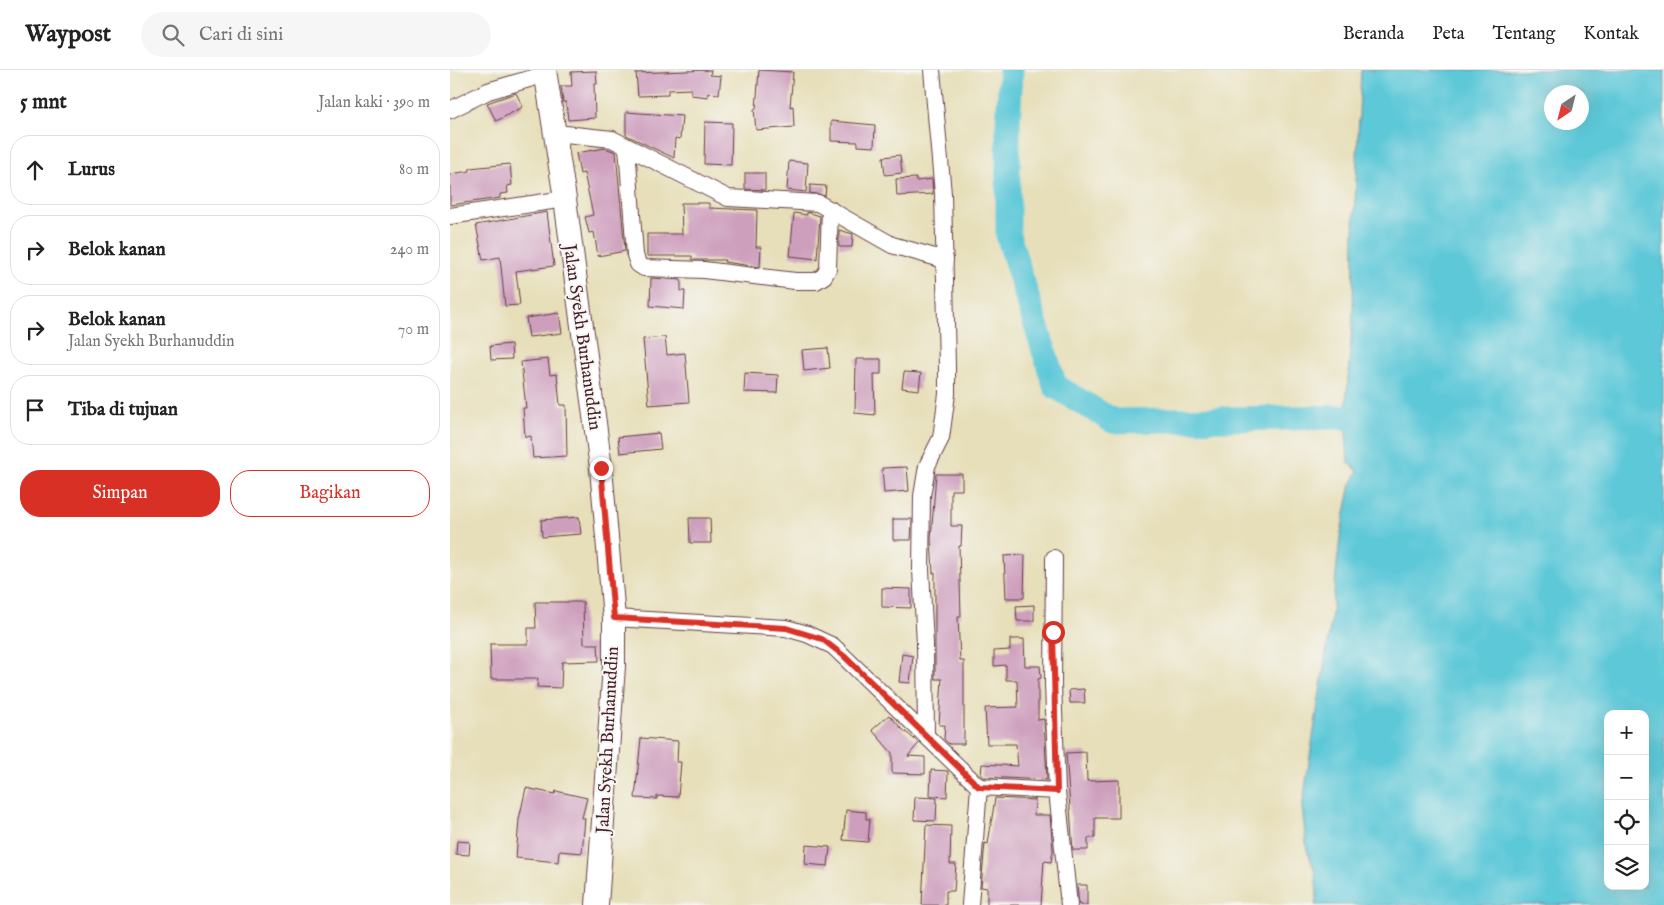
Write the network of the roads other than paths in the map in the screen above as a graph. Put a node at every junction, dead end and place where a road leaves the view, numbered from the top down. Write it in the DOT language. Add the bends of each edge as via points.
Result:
graph roads {
  1 [pos="932,70"];
  2 [pos="546,72"];
  3 [pos="450,110"];
  4 [pos="556,133"];
  5 [pos="627,147"];
  6 [pos="565,199"];
  7 [pos="830,209"];
  8 [pos="450,216"];
  9 [pos="946,260"];
  10 [pos="1054,558"];
  11 [pos="614,618"];
  12 [pos="926,736"];
  13 [pos="979,787"];
  14 [pos="1057,791"];
  15 [pos="597,905"];
  16 [pos="970,905"];
  17 [pos="1069,905"];
  1 -- 9 [label="street"];
  2 -- 3 [label="street" via="493,90"];
  2 -- 4 [label="main road, Jalan Syekh Burhanuddin"];
  4 -- 5 [label="street" via="601,136"];
  4 -- 6 [label="main road, Jalan Syekh Burhanuddin"];
  5 -- 7 [label="street" via="728,198 810,202"];
  5 -- 7 [label="street" via="635,255 638,264 644,268 704,270 816,281 828,270"];
  6 -- 8 [label="street"];
  6 -- 11 [label="main road, Jalan Syekh Burhanuddin" via="601,468"];
  7 -- 9 [label="street" via="892,245"];
  9 -- 12 [label="street" via="947,394 941,438 927,466 922,496"];
  10 -- 14 [label="street" via="1053,684"];
  11 -- 12 [label="street" via="786,628 807,634 833,646"];
  11 -- 15 [label="main road, Jalan Syekh Burhanuddin" via="614,666"];
  12 -- 13 [label="street"];
  13 -- 14 [label="street"];
  13 -- 16 [label="street"];
  14 -- 17 [label="street"];
}
